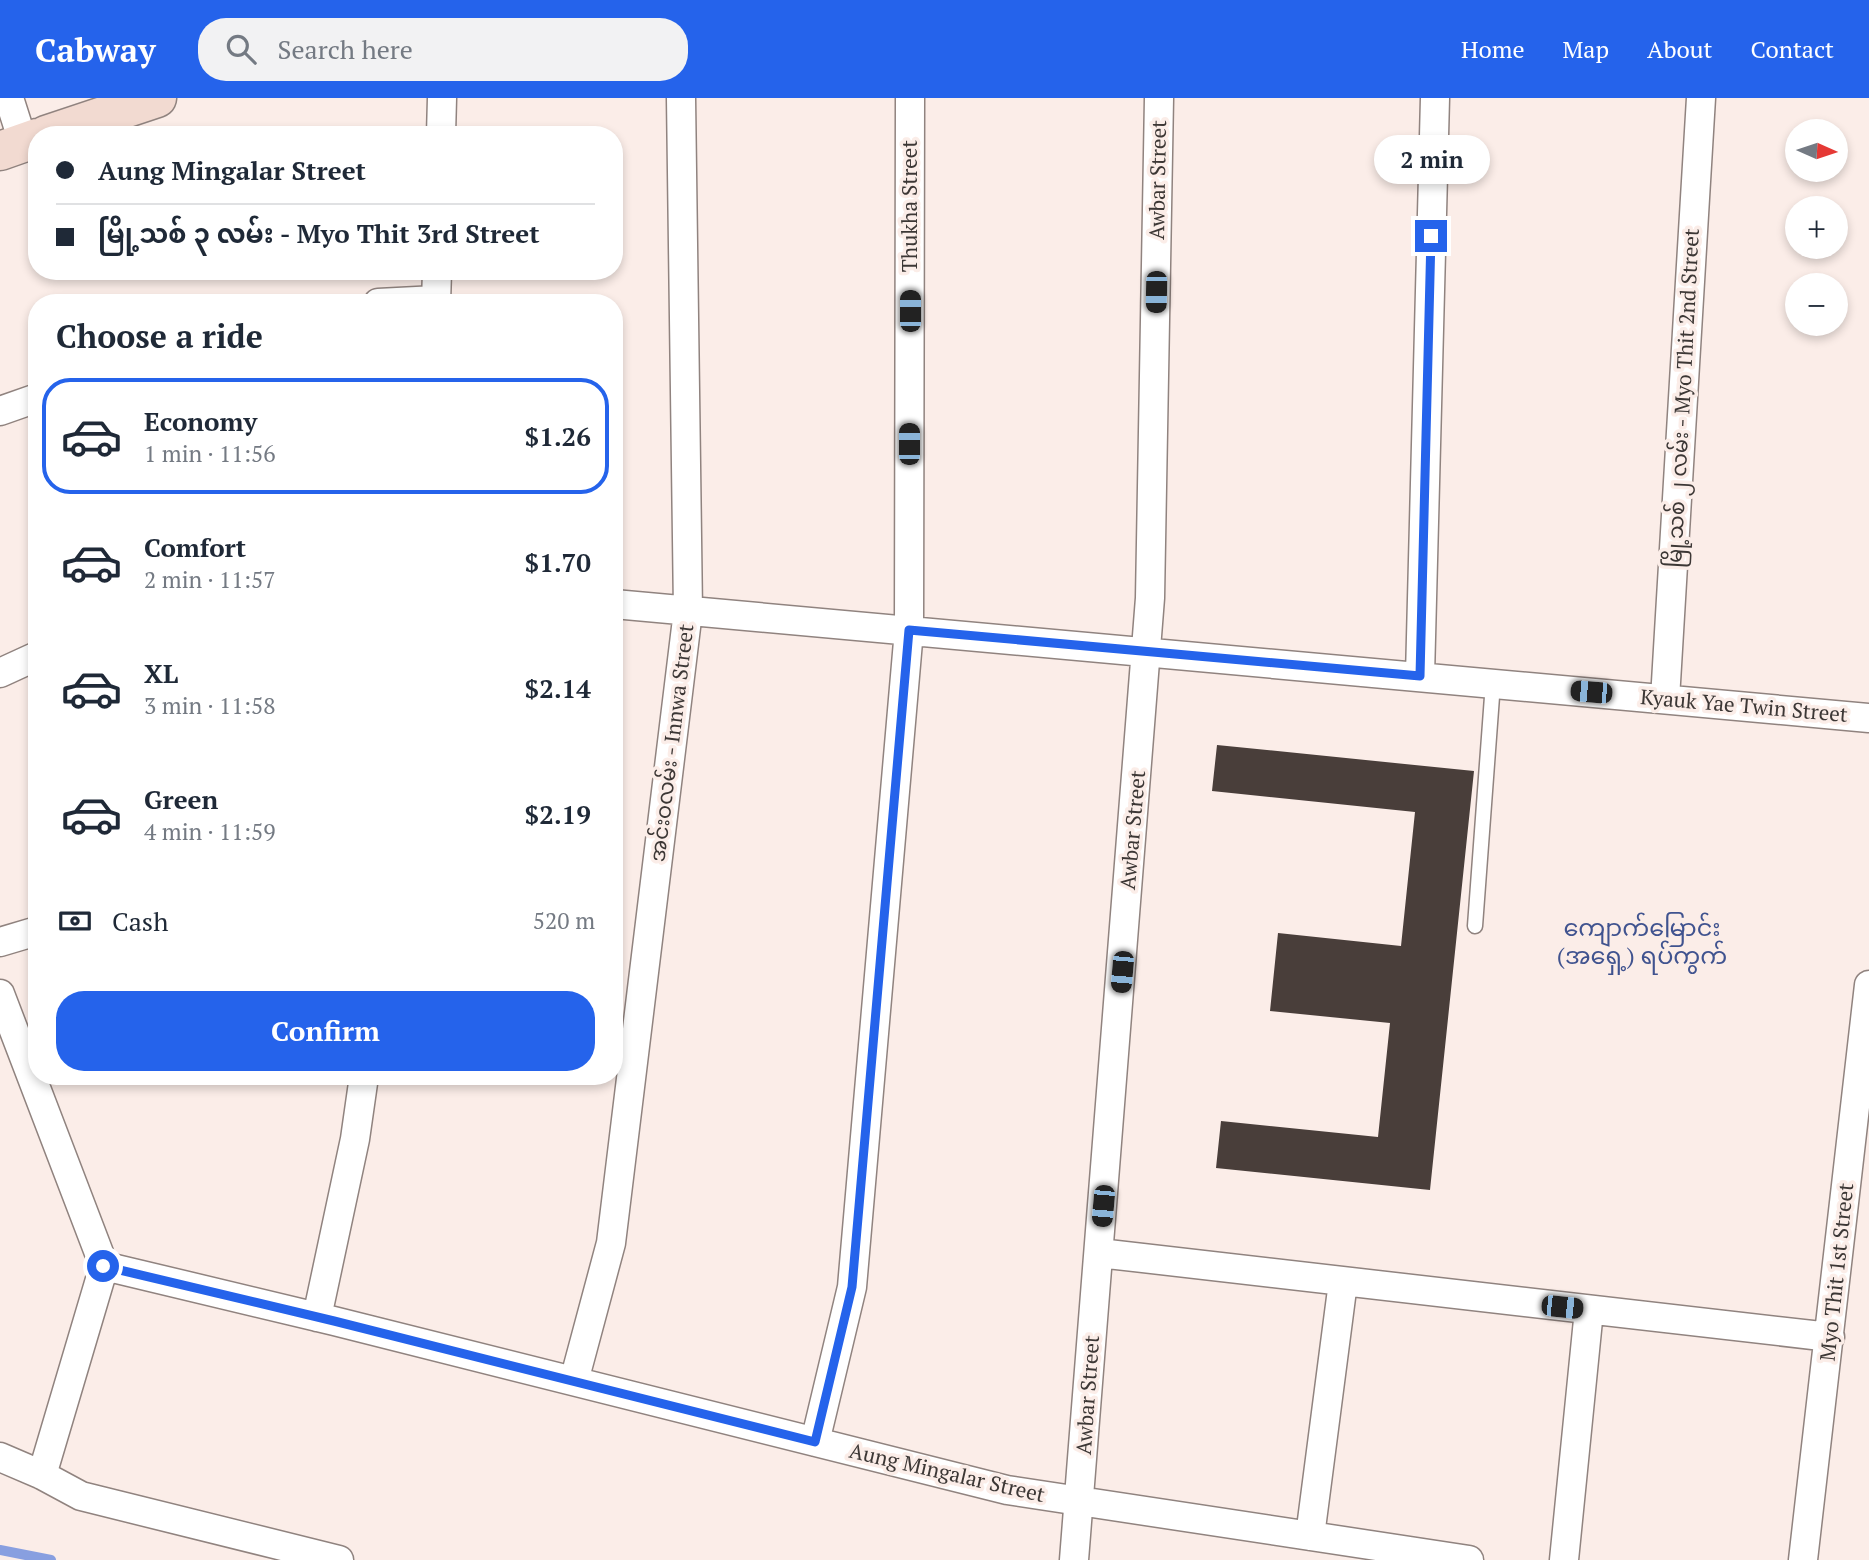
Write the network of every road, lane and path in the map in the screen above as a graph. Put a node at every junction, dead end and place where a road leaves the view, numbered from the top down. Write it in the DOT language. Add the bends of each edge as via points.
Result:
graph roads {
  1 [pos="9,98"];
  2 [pos="157,98"];
  3 [pos="442,98"];
  4 [pos="681,98"];
  5 [pos="910,98"];
  6 [pos="1159,98"];
  7 [pos="1435,98"];
  8 [pos="1702,98"];
  9 [pos="72,126"];
  10 [pos="441,126"];
  11 [pos="26,141"];
  12 [pos="28,401"];
  13 [pos="0,411"];
  14 [pos="623,605"];
  15 [pos="688,611"];
  16 [pos="909,630"];
  17 [pos="1147,652"];
  18 [pos="28,660"];
  19 [pos="0,673"];
  20 [pos="1420,676"];
  21 [pos="1493,683"];
  22 [pos="1665,699"];
  23 [pos="1869,718"];
  24 [pos="1475,926"];
  25 [pos="28,934"];
  26 [pos="0,942"];
  27 [pos="1869,985"];
  28 [pos="0,994"];
  29 [pos="28,1068"];
  30 [pos="34,1085"];
  31 [pos="363,1085"];
  32 [pos="1099,1253"];
  33 [pos="103,1266"];
  34 [pos="1343,1282"];
  35 [pos="1589,1310"];
  36 [pos="317,1317"];
  37 [pos="1830,1337"];
  38 [pos="574,1381"];
  39 [pos="815,1442"];
  40 [pos="0,1457"];
  41 [pos="42,1475"];
  42 [pos="1080,1502"];
  43 [pos="1310,1536"];
  44 [pos="339,1560"];
  45 [pos="1074,1560"];
  46 [pos="1469,1560"];
  47 [pos="1564,1560"];
  48 [pos="1802,1560"];
  1 -- 11 [label="street"];
  2 -- 9 [label="street"];
  3 -- 10 [label="street"];
  4 -- 15 [label="street, အင်းဝလမ်း - Innwa Street"];
  5 -- 16 [label="street, Thukha Street"];
  6 -- 17 [label="street, Awbar Street"];
  7 -- 20 [label="street"];
  8 -- 22 [label="street, မြို့သစ် ၂ လမ်း - Myo Thit 2nd Street"];
  12 -- 13 [label="street"];
  14 -- 15 [label="street, Kyauk Yae Twin Street"];
  15 -- 16 [label="street, Kyauk Yae Twin Street"];
  15 -- 38 [label="street, အင်းဝလမ်း - Innwa Street" via="611,1243"];
  16 -- 17 [label="street, Kyauk Yae Twin Street"];
  16 -- 39 [label="street, Thukha Street" via="852,1287"];
  17 -- 20 [label="street, Kyauk Yae Twin Street"];
  17 -- 32 [label="street, Awbar Street"];
  18 -- 19 [label="street"];
  20 -- 21 [label="street, Kyauk Yae Twin Street"];
  21 -- 22 [label="street, Kyauk Yae Twin Street"];
  21 -- 24 [label="lane"];
  22 -- 23 [label="street, Kyauk Yae Twin Street"];
  25 -- 26 [label="street"];
  27 -- 37 [label="street, Myo Thit 1st Street"];
  28 -- 29 [label="street"];
  30 -- 33 [label="street"];
  31 -- 36 [label="street"];
  32 -- 34 [label="street"];
  32 -- 42 [label="street, Awbar Street"];
  33 -- 36 [label="street, Aung Mingalar Street"];
  33 -- 41 [label="street"];
  34 -- 35 [label="street"];
  34 -- 43 [label="street"];
  35 -- 37 [label="street"];
  35 -- 47 [label="street"];
  36 -- 38 [label="street, Aung Mingalar Street"];
  37 -- 48 [label="street, Myo Thit 1st Street"];
  38 -- 39 [label="street, Aung Mingalar Street"];
  39 -- 42 [label="street, Aung Mingalar Street" via="1007,1490"];
  40 -- 41 [label="street"];
  41 -- 44 [label="street" via="81,1496"];
  42 -- 43 [label="street, Aung Mingalar Street"];
  42 -- 45 [label="street, Awbar Street"];
  43 -- 46 [label="street, Aung Mingalar Street"];
}
